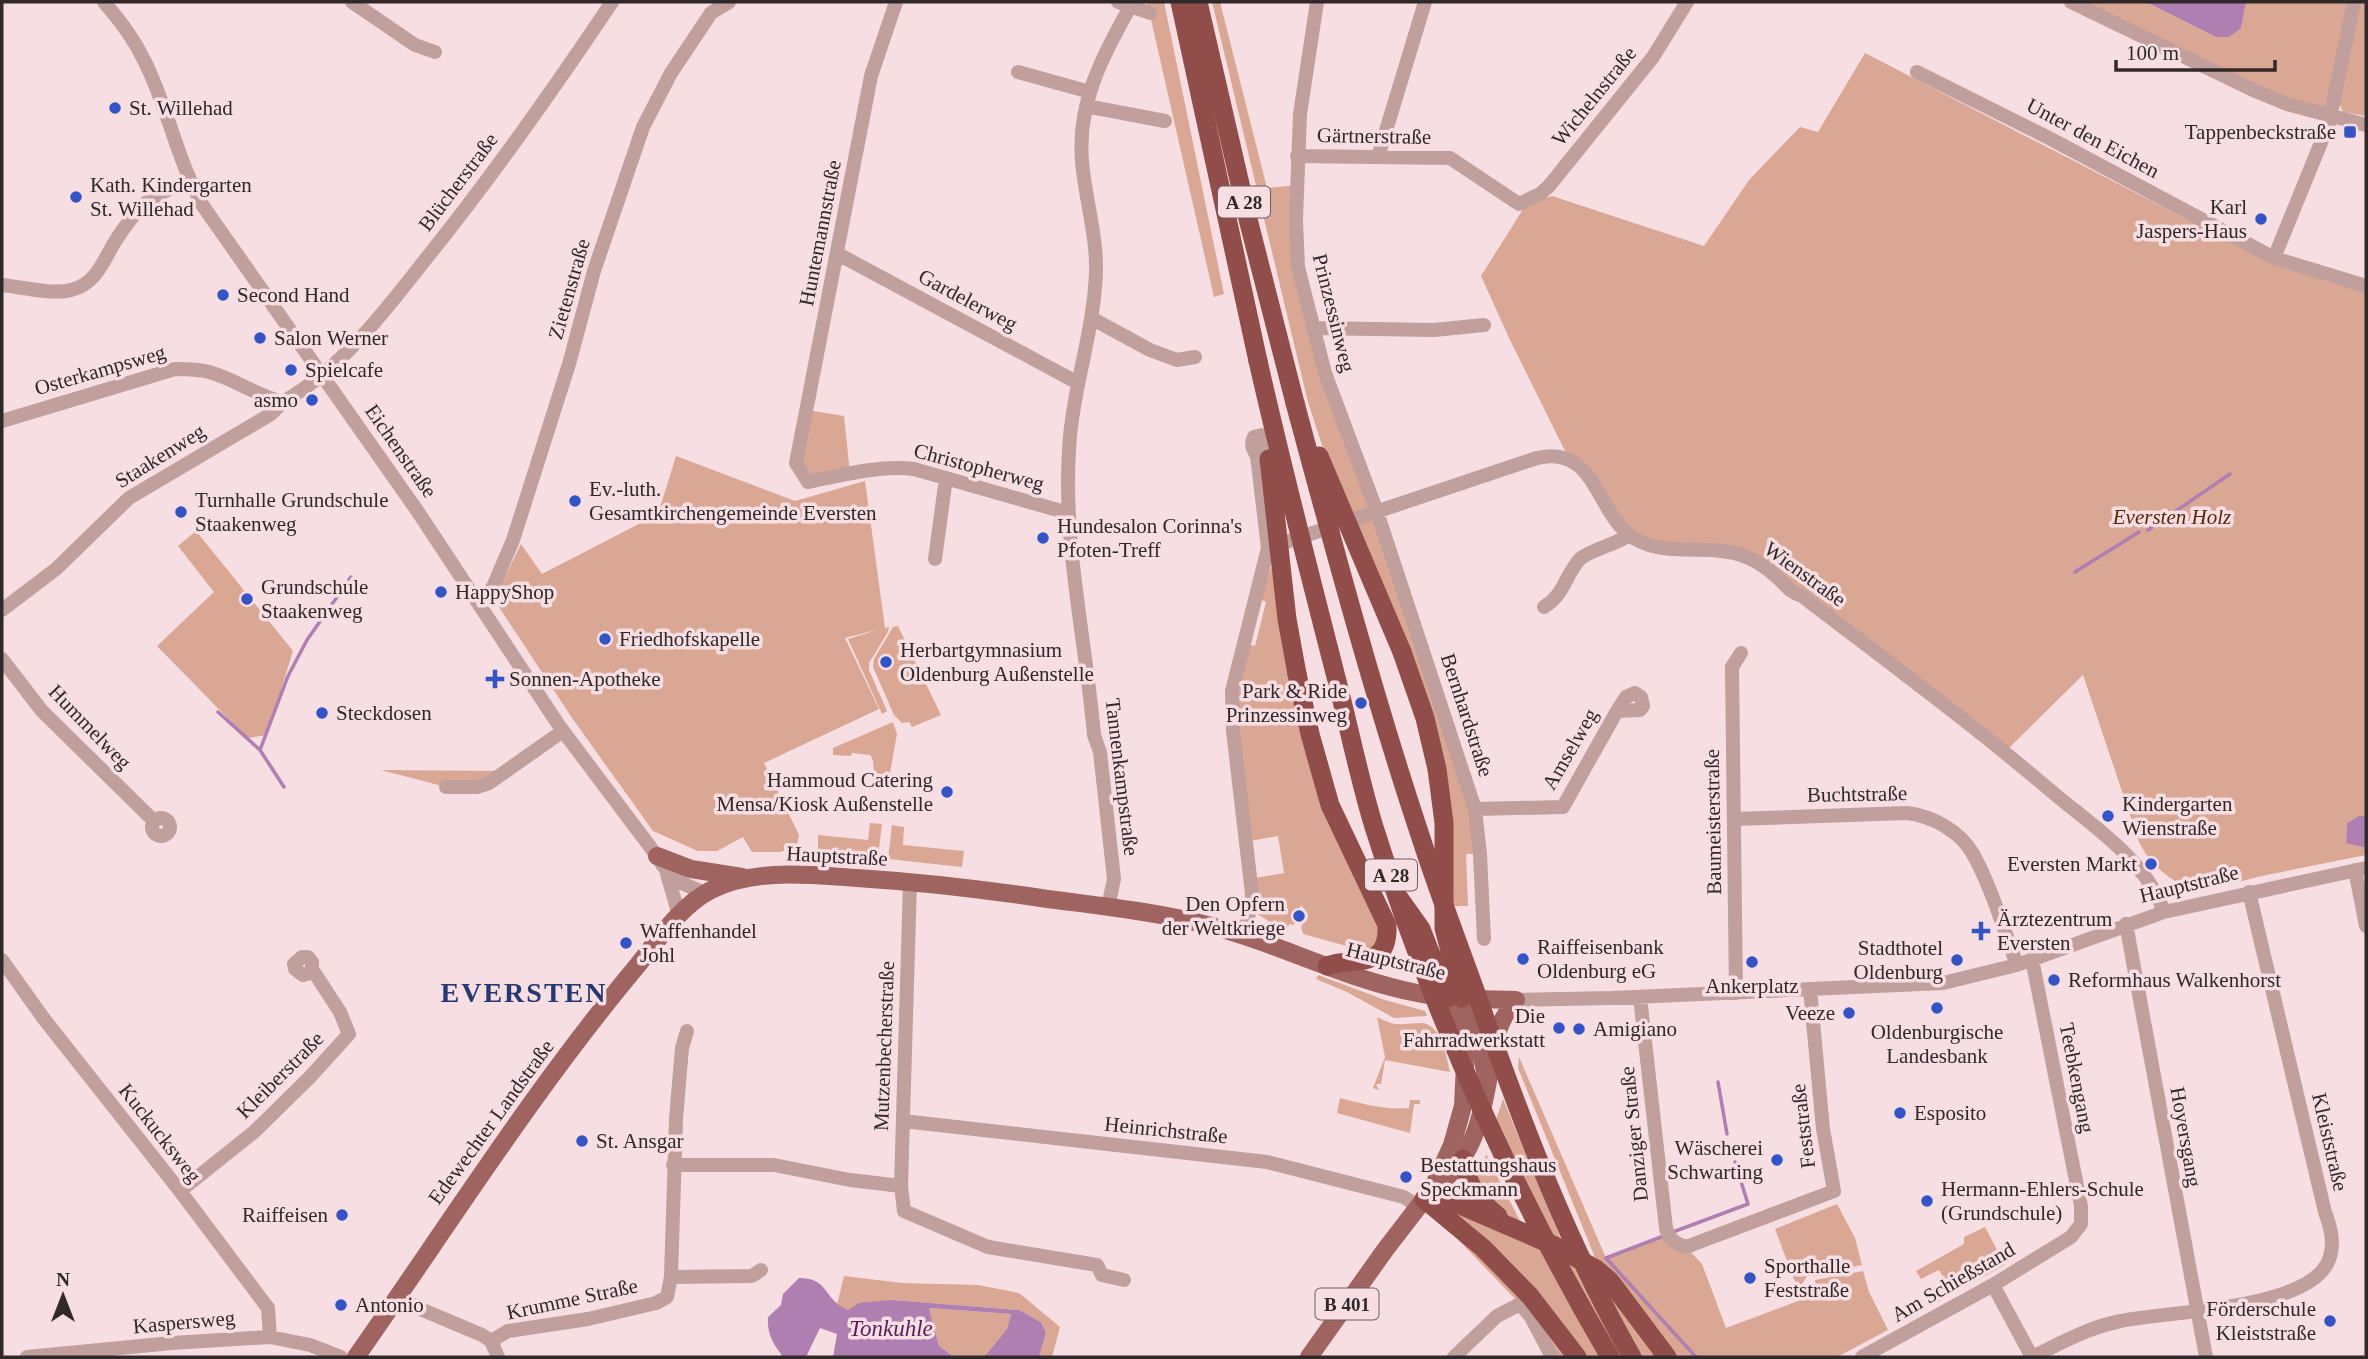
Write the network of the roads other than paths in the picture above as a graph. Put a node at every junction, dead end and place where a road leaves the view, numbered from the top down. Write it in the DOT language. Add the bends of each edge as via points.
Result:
graph roads {
  1 [pos="104,2"];
  2 [pos="352,2"];
  3 [pos="612,2"];
  4 [pos="729,2"];
  5 [pos="896,2"];
  6 [pos="1180,2"];
  7 [pos="1198,2"];
  8 [pos="1317,2"];
  9 [pos="1425,2"];
  10 [pos="1687,2"];
  11 [pos="2071,2"];
  12 [pos="2354,2"];
  13 [pos="1124,4"];
  14 [pos="1150,13"];
  15 [pos="435,52"];
  16 [pos="1018,72"];
  17 [pos="1917,72"];
  18 [pos="1088,99"];
  19 [pos="2332,116"];
  20 [pos="1165,121"];
  21 [pos="2366,125"];
  22 [pos="1297,156"];
  23 [pos="1378,157"];
  24 [pos="189,181"];
  25 [pos="1519,204"];
  26 [pos="838,254"];
  27 [pos="2274,258"];
  28 [pos="2,285"];
  29 [pos="2366,286"];
  30 [pos="1091,318"];
  31 [pos="1484,324"];
  32 [pos="1312,328"];
  33 [pos="1195,357"];
  34 [pos="1258,361"];
  35 [pos="321,375"];
  36 [pos="1078,383"];
  37 [pos="284,402"];
  38 [pos="1295,403"];
  39 [pos="2,421"];
  40 [pos="1257,456"];
  41 [pos="802,472"];
  42 [pos="946,478"];
  43 [pos="1377,512"];
  44 [pos="1068,513"];
  45 [pos="1629,535"];
  46 [pos="1268,548"];
  47 [pos="935,559"];
  48 [pos="479,605"];
  49 [pos="1544,607"];
  50 [pos="2,610"];
  51 [pos="1741,653"];
  52 [pos="2,659"];
  53 [pos="1617,711"];
  54 [pos="564,731"];
  55 [pos="446,787"];
  56 [pos="1475,809"];
  57 [pos="1734,819"];
  58 [pos="155,821"];
  59 [pos="1349,848"];
  60 [pos="657,856"];
  61 [pos="2360,869"];
  62 [pos="697,870"];
  63 [pos="667,874"];
  64 [pos="750,878"];
  65 [pos="910,882"];
  66 [pos="2249,892"];
  67 [pos="705,893"];
  68 [pos="1108,907"];
  69 [pos="2164,912"];
  70 [pos="679,915"];
  71 [pos="2126,924"];
  72 [pos="2366,926"];
  73 [pos="1243,934"];
  74 [pos="1484,939"];
  75 [pos="2032,959"];
  76 [pos="2,960"];
  77 [pos="2017,965"];
  78 [pos="1326,966"];
  79 [pos="312,969"];
  80 [pos="1810,989"];
  81 [pos="1736,993"];
  82 [pos="1640,997"];
  83 [pos="1455,998"];
  84 [pos="1516,1000"];
  85 [pos="687,1031"];
  86 [pos="1487,1083"];
  87 [pos="903,1121"];
  88 [pos="1464,1159"];
  89 [pos="673,1166"];
  90 [pos="901,1186"];
  91 [pos="180,1191"];
  92 [pos="1420,1198"];
  93 [pos="2081,1206"];
  94 [pos="1513,1227"];
  95 [pos="1690,1246"];
  96 [pos="757,1273"];
  97 [pos="671,1278"];
  98 [pos="1124,1280"];
  99 [pos="1993,1285"];
  100 [pos="398,1294"];
  101 [pos="2197,1312"];
  102 [pos="270,1337"];
  103 [pos="491,1341"];
  104 [pos="27,1357"];
  105 [pos="341,1357"];
  106 [pos="356,1357"];
  107 [pos="498,1357"];
  108 [pos="1309,1357"];
  109 [pos="1454,1357"];
  110 [pos="1552,1357"];
  111 [pos="1577,1357"];
  112 [pos="1610,1357"];
  113 [pos="1632,1357"];
  114 [pos="1667,1357"];
  115 [pos="1863,1357"];
  116 [pos="2032,1357"];
  117 [pos="2206,1357"];
  1 -- 24 [label="street, Eichenstraße" via="144,60"];
  2 -- 15 [label="street" via="415,45"];
  3 -- 35 [label="street, Blücherstraße" via="480,192 375,323"];
  4 -- 48 [label="street, Zietenstraße" via="711,13 671,73 643,127 594,271 513,540 493,587"];
  5 -- 26 [label="street, Huntemannstraße" via="872,76"];
  6 -- 34 [label="highway, A 28"];
  7 -- 38 [label="highway, A 28"];
  8 -- 22 [label="street, Prinzessinweg"];
  9 -- 23 [label="street"];
  10 -- 25 [label="street, Wichelnstraße" via="1651,59 1549,186"];
  11 -- 19 [label="street" via="2253,90"];
  12 -- 19 [label="street"];
  13 -- 14 [label="street"];
  13 -- 18 [label="street, Tannenkampstraße"];
  16 -- 18 [label="street"];
  17 -- 27 [label="street, Unter den Eichen"];
  18 -- 20 [label="street"];
  18 -- 30 [label="street, Tannenkampstraße" via="1082,161 1096,270"];
  19 -- 21 [label="street"];
  19 -- 27 [label="street"];
  22 -- 23 [label="street, Gärtnerstraße"];
  22 -- 32 [label="street, Prinzessinweg" via="1298,267"];
  23 -- 25 [label="street, Gärtnerstraße" via="1450,158"];
  24 -- 28 [label="street" via="140,207 88,283 70,291"];
  24 -- 35 [label="street, Eichenstraße"];
  26 -- 36 [label="street, Gardelerweg"];
  26 -- 41 [label="street, Huntemannstraße" via="796,463"];
  27 -- 29 [label="street, Unter den Eichen"];
  30 -- 33 [label="street" via="1150,350 1177,360"];
  30 -- 36 [label="street, Tannenkampstraße"];
  31 -- 32 [label="street" via="1434,330"];
  32 -- 43 [label="street, Prinzessinweg"];
  34 -- 59 [label="highway, bridge" via="1297,674 1322,780"];
  34 -- 112 [label="highway, A 28, bridge" via="1374,825 1410,934 1518,1189"];
  35 -- 37 [label="street"];
  35 -- 48 [label="street, Eichenstraße"];
  36 -- 44 [label="street, Tannenkampstraße" via="1069,449"];
  37 -- 39 [label="street, Osterkampsweg" via="212,373 175,369"];
  37 -- 50 [label="street, Staakenweg" via="129,498 56,569"];
  38 -- 83 [label="highway, bridge" via="1402,652 1425,718 1437,769 1444,835 1444,928"];
  38 -- 113 [label="highway, A 28, bridge" via="1418,828 1455,937 1549,1189"];
  40 -- 46 [label="street"];
  41 -- 42 [label="street, Christopherweg" via="808,482 901,468"];
  42 -- 44 [label="street, Christopherweg"];
  42 -- 47 [label="street"];
  43 -- 45 [label="street" via="1556,455 1574,460"];
  43 -- 46 [label="street"];
  43 -- 56 [label="street, Bernhardstraße"];
  44 -- 68 [label="street, Tannenkampstraße" via="1114,878"];
  45 -- 49 [label="street" via="1583,557 1562,592"];
  45 -- 69 [label="street, Wienstraße" via="1655,547 1742,555 1762,566 2104,834 2151,884"];
  46 -- 73 [label="street" via="1232,691 1252,894"];
  48 -- 54 [label="street, Eichenstraße"];
  51 -- 57 [label="street, Baumeisterstraße" via="1732,667"];
  52 -- 58 [label="street, Hummelweg" via="42,710"];
  53 -- 56 [label="street, Amselweg" via="1563,807"];
  54 -- 55 [label="street" via="489,783"];
  54 -- 60 [label="street, Eichenstraße"];
  56 -- 74 [label="street, Bernhardstraße"];
  57 -- 77 [label="street, Buchtstraße" via="1907,813 1936,821 1973,852"];
  57 -- 81 [label="street, Baumeisterstraße"];
  59 -- 78 [label="highway" via="1383,913 1386,939 1373,958"];
  59 -- 83 [label="highway" via="1409,909"];
  60 -- 62 [label="main road"];
  60 -- 63 [label="street, Eichenstraße"];
  61 -- 66 [label="street, Hauptstraße"];
  61 -- 72 [label="street"];
  62 -- 64 [label="main road"];
  62 -- 67 [label="main road"];
  63 -- 67 [label="street"];
  63 -- 70 [label="street, Eichenstraße"];
  64 -- 65 [label="main road, Hauptstraße" via="791,875"];
  64 -- 67 [label="main road, Hauptstraße"];
  65 -- 68 [label="main road, Hauptstraße"];
  65 -- 87 [label="street, Mutzenbecherstraße"];
  66 -- 69 [label="street, Hauptstraße"];
  66 -- 101 [label="street, Kleiststraße" via="2333,1234 2327,1264 2308,1281 2261,1300"];
  67 -- 70 [label="main road, Edewechter Landstraße"];
  68 -- 73 [label="main road, Hauptstraße"];
  69 -- 71 [label="street, Hauptstraße"];
  70 -- 100 [label="main road, Edewechter Landstraße" via="577,1042"];
  71 -- 75 [label="street, Hauptstraße"];
  71 -- 101 [label="street, Hoyersgang"];
  73 -- 78 [label="main road, Hauptstraße"];
  75 -- 77 [label="street, Hauptstraße"];
  75 -- 93 [label="street, Teebkengang"];
  76 -- 91 [label="street, Kuckucksweg"];
  77 -- 80 [label="street, Hauptstraße" via="1930,984"];
  78 -- 83 [label="main road, Hauptstraße" via="1396,988"];
  79 -- 91 [label="street, Kleiberstraße" via="349,1034 254,1132"];
  80 -- 81 [label="street, Hauptstraße"];
  80 -- 95 [label="street, Feststraße" via="1824,1141 1834,1191"];
  81 -- 82 [label="street, Hauptstraße"];
  82 -- 84 [label="street, Hauptstraße"];
  82 -- 95 [label="street, Danziger Straße" via="1665,1228 1678,1245"];
  83 -- 84 [label="main road, Hauptstraße"];
  83 -- 86 [label="main road, B 401" via="1482,1057"];
  83 -- 92 [label="main road" via="1465,1065 1464,1096 1452,1145"];
  84 -- 86 [label="main road" via="1501,1022"];
  85 -- 89 [label="street"];
  86 -- 88 [label="main road, B 401" via="1481,1120"];
  87 -- 90 [label="street, Mutzenbecherstraße"];
  87 -- 92 [label="street, Heinrichstraße" via="1267,1162"];
  88 -- 92 [label="main road, B 401" via="1447,1179"];
  88 -- 94 [label="highway" via="1472,1190"];
  89 -- 90 [label="street" via="774,1165"];
  89 -- 97 [label="street"];
  90 -- 98 [label="street, Mutzenbecherstraße" via="904,1211 988,1247 1097,1265 1102,1275"];
  91 -- 102 [label="street, Kuckucksweg" via="268,1308"];
  92 -- 94 [label="highway" via="1450,1202"];
  92 -- 108 [label="main road, B 401"];
  92 -- 111 [label="highway" via="1483,1248 1530,1296"];
  93 -- 99 [label="street, Am Schießstand" via="2081,1224 2071,1237"];
  94 -- 114 [label="highway" via="1574,1255 1603,1275"];
  96 -- 97 [label="street"];
  97 -- 103 [label="street, Krumme Straße" via="667,1297 656,1303 508,1331"];
  99 -- 115 [label="street, Am Schießstand"];
  99 -- 116 [label="street"];
  100 -- 103 [label="street, Krumme Straße"];
  100 -- 106 [label="main road, Edewechter Landstraße"];
  101 -- 116 [label="street, Kleiststraße" via="2103,1325"];
  101 -- 117 [label="street, Hoyersgang"];
  102 -- 104 [label="street, Kaspersweg"];
  102 -- 105 [label="street, Kaspersweg"];
  103 -- 107 [label="street"];
  109 -- 110 [label="street" via="1497,1316 1520,1304"];
}
